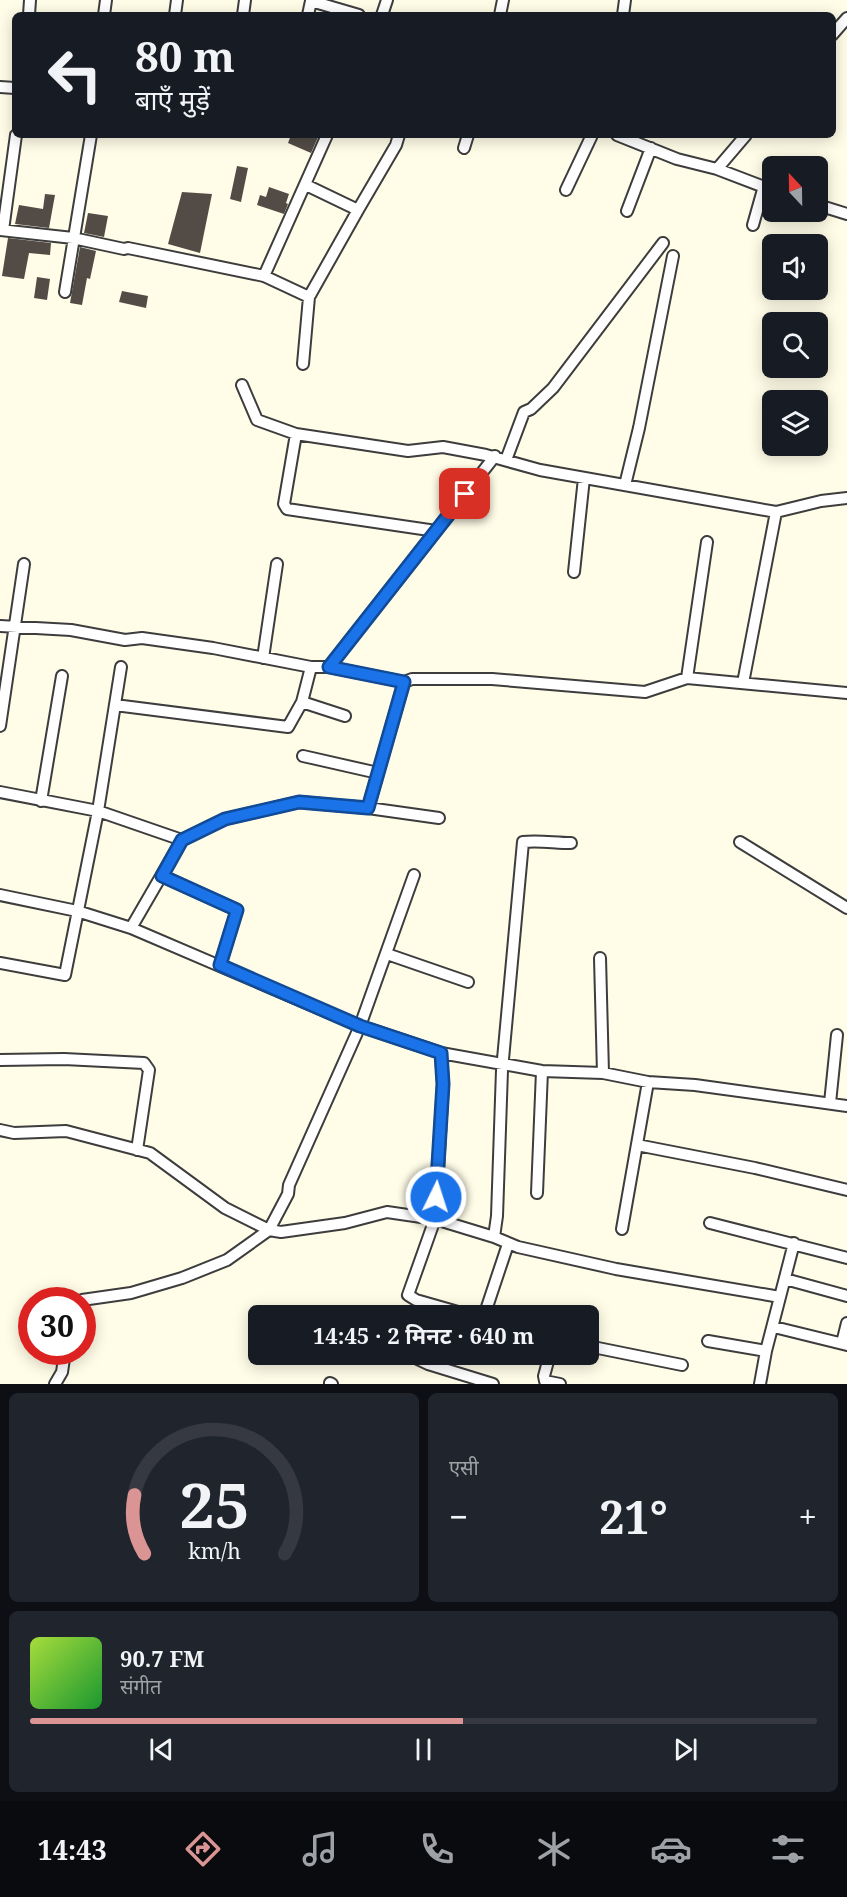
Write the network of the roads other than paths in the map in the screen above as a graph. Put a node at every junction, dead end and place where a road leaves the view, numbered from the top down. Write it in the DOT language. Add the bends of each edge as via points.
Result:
graph roads {
  1 [pos="311,1"];
  2 [pos="349,12"];
  3 [pos="847,18"];
  4 [pos="836,30"];
  5 [pos="16,138"];
  6 [pos="90,138"];
  7 [pos="326,138"];
  8 [pos="398,138"];
  9 [pos="467,138"];
  10 [pos="591,138"];
  11 [pos="625,138"];
  12 [pos="743,138"];
  13 [pos="464,148"];
  14 [pos="651,148"];
  15 [pos="717,169"];
  16 [pos="306,185"];
  17 [pos="762,186"];
  18 [pos="566,190"];
  19 [pos="762,203"];
  20 [pos="828,208"];
  21 [pos="358,210"];
  22 [pos="627,210"];
  23 [pos="847,214"];
  24 [pos="753,225"];
  25 [pos="2,230"];
  26 [pos="73,238"];
  27 [pos="663,243"];
  28 [pos="673,256"];
  29 [pos="264,276"];
  30 [pos="64,292"];
  31 [pos="309,297"];
  32 [pos="303,364"];
  33 [pos="242,385"];
  34 [pos="296,434"];
  35 [pos="499,458"];
  36 [pos="584,478"];
  37 [pos="625,485"];
  38 [pos="847,498"];
  39 [pos="776,512"];
  40 [pos="436,531"];
  41 [pos="707,542"];
  42 [pos="24,564"];
  43 [pos="277,564"];
  44 [pos="574,572"];
  45 [pos="0,626"];
  46 [pos="15,627"];
  47 [pos="263,658"];
  48 [pos="121,667"];
  49 [pos="311,667"];
  50 [pos="329,667"];
  51 [pos="62,676"];
  52 [pos="687,678"];
  53 [pos="404,682"];
  54 [pos="743,683"];
  55 [pos="847,693"];
  56 [pos="302,702"];
  57 [pos="115,705"];
  58 [pos="345,716"];
  59 [pos="0,726"];
  60 [pos="303,756"];
  61 [pos="378,773"];
  62 [pos="0,792"];
  63 [pos="41,801"];
  64 [pos="368,808"];
  65 [pos="98,811"];
  66 [pos="439,818"];
  67 [pos="182,840"];
  68 [pos="740,842"];
  69 [pos="571,843"];
  70 [pos="414,875"];
  71 [pos="162,876"];
  72 [pos="0,895"];
  73 [pos="847,908"];
  74 [pos="76,911"];
  75 [pos="131,928"];
  76 [pos="387,954"];
  77 [pos="600,958"];
  78 [pos="0,963"];
  79 [pos="220,965"];
  80 [pos="468,982"];
  81 [pos="360,1026"];
  82 [pos="837,1035"];
  83 [pos="441,1053"];
  84 [pos="0,1060"];
  85 [pos="503,1064"];
  86 [pos="542,1071"];
  87 [pos="603,1073"];
  88 [pos="648,1082"];
  89 [pos="830,1103"];
  90 [pos="847,1106"];
  91 [pos="0,1130"];
  92 [pos="637,1145"];
  93 [pos="137,1150"];
  94 [pos="847,1190"];
  95 [pos="537,1193"];
  96 [pos="435,1219"];
  97 [pos="710,1223"];
  98 [pos="622,1229"];
  99 [pos="269,1230"];
  100 [pos="494,1237"];
  101 [pos="794,1243"];
  102 [pos="508,1244"];
  103 [pos="847,1258"];
  104 [pos="785,1279"];
  105 [pos="847,1296"];
  106 [pos="780,1297"];
  107 [pos="96,1298"];
  108 [pos="434,1305"];
  109 [pos="488,1305"];
  110 [pos="847,1323"];
  111 [pos="774,1327"];
  112 [pos="708,1341"];
  113 [pos="844,1344"];
  114 [pos="599,1348"];
  115 [pos="766,1351"];
  116 [pos="63,1365"];
  117 [pos="431,1365"];
  118 [pos="547,1365"];
  119 [pos="682,1365"];
  120 [pos="56,1384"];
  121 [pos="493,1384"];
  122 [pos="560,1384"];
  123 [pos="760,1384"];
  1 -- 2 [label="street"];
  3 -- 4 [label="street"];
  5 -- 25 [label="street"];
  6 -- 26 [label="street"];
  7 -- 16 [label="street"];
  8 -- 21 [label="street"];
  9 -- 13 [label="street"];
  10 -- 18 [label="street"];
  11 -- 14 [label="street"];
  12 -- 15 [label="street"];
  14 -- 15 [label="street"];
  14 -- 22 [label="street"];
  15 -- 17 [label="street"];
  16 -- 21 [label="street"];
  16 -- 29 [label="street"];
  19 -- 24 [label="street"];
  20 -- 23 [label="street"];
  21 -- 31 [label="street"];
  25 -- 26 [label="street"];
  26 -- 29 [label="street"];
  26 -- 30 [label="street"];
  27 -- 35 [label="street" via="553,388 524,412"];
  28 -- 37 [label="street"];
  29 -- 31 [label="street"];
  31 -- 32 [label="street"];
  33 -- 34 [label="street" via="256,420"];
  34 -- 35 [label="street" via="408,452 442,447"];
  34 -- 40 [label="street" via="284,504 287,509"];
  35 -- 36 [label="street"];
  35 -- 40 [label="street"];
  36 -- 37 [label="street"];
  36 -- 44 [label="street"];
  37 -- 39 [label="street"];
  38 -- 39 [label="street"];
  39 -- 54 [label="street"];
  40 -- 50 [label="street"];
  41 -- 52 [label="street"];
  42 -- 46 [label="street"];
  43 -- 47 [label="street"];
  45 -- 46 [label="street"];
  46 -- 47 [label="street" via="71,630 125,640 142,638"];
  46 -- 59 [label="street"];
  47 -- 49 [label="street"];
  48 -- 57 [label="street"];
  49 -- 50 [label="street"];
  49 -- 56 [label="street"];
  50 -- 53 [label="street"];
  51 -- 63 [label="street"];
  52 -- 53 [label="street" via="645,692 492,679"];
  52 -- 54 [label="street"];
  53 -- 61 [label="street"];
  54 -- 55 [label="street"];
  56 -- 57 [label="street" via="288,727"];
  56 -- 58 [label="street"];
  57 -- 65 [label="street"];
  60 -- 61 [label="street"];
  61 -- 64 [label="street"];
  62 -- 63 [label="street"];
  63 -- 65 [label="street"];
  64 -- 66 [label="street"];
  64 -- 67 [label="street" via="299,802 225,819"];
  65 -- 67 [label="street"];
  65 -- 74 [label="street"];
  67 -- 71 [label="street"];
  68 -- 73 [label="street"];
  69 -- 85 [label="street" via="523,842"];
  70 -- 76 [label="street"];
  71 -- 75 [label="street"];
  71 -- 79 [label="street" via="237,910"];
  72 -- 74 [label="street"];
  74 -- 75 [label="street"];
  74 -- 78 [label="street" via="65,975"];
  75 -- 79 [label="street"];
  76 -- 80 [label="street"];
  76 -- 81 [label="street"];
  77 -- 87 [label="street"];
  79 -- 81 [label="street"];
  81 -- 83 [label="street"];
  81 -- 99 [label="street"];
  82 -- 89 [label="street"];
  83 -- 85 [label="street"];
  83 -- 96 [label="street" via="443,1084"];
  84 -- 93 [label="street" via="144,1063 149,1070"];
  85 -- 86 [label="street"];
  85 -- 100 [label="street"];
  86 -- 87 [label="street"];
  86 -- 95 [label="street"];
  87 -- 88 [label="street"];
  88 -- 89 [label="street"];
  88 -- 92 [label="street"];
  89 -- 90 [label="street"];
  91 -- 93 [label="street" via="66,1131"];
  92 -- 94 [label="street"];
  92 -- 98 [label="street"];
  93 -- 99 [label="street" via="150,1152 225,1208"];
  96 -- 99 [label="street" via="387,1212 281,1232"];
  96 -- 100 [label="street"];
  96 -- 108 [label="street" via="408,1295"];
  97 -- 101 [label="street"];
  99 -- 107 [label="street" via="227,1260 182,1278 131,1293"];
  100 -- 102 [label="street"];
  101 -- 103 [label="street"];
  101 -- 104 [label="street"];
  102 -- 106 [label="street" via="616,1269"];
  102 -- 109 [label="street"];
  104 -- 105 [label="street"];
  104 -- 106 [label="street"];
  106 -- 111 [label="street"];
  110 -- 113 [label="street"];
  111 -- 113 [label="street"];
  111 -- 115 [label="street"];
  112 -- 115 [label="street"];
  114 -- 119 [label="street"];
  115 -- 123 [label="street"];
  116 -- 120 [label="street"];
  117 -- 121 [label="street"];
  118 -- 122 [label="street" via="545,1381"];
}
